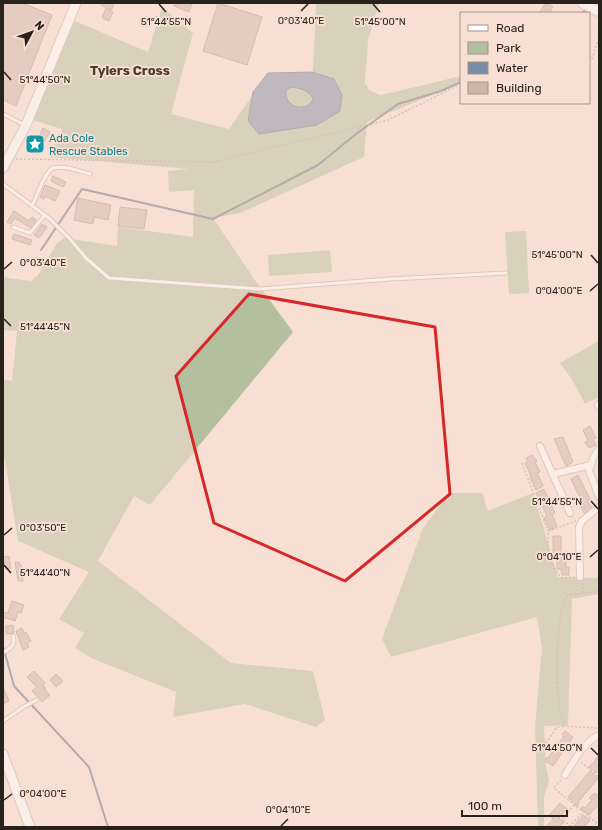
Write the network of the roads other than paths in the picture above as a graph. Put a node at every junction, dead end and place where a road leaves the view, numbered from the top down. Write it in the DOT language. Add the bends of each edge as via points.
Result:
graph roads {
  1 [pos="76,3"];
  2 [pos="582,3"];
  3 [pos="599,12"];
  4 [pos="3,114"];
  5 [pos="26,126"];
  6 [pos="3,168"];
  7 [pos="90,174"];
  8 [pos="3,184"];
  9 [pos="32,206"];
  10 [pos="44,215"];
  11 [pos="13,227"];
  12 [pos="506,273"];
  13 [pos="540,446"];
  14 [pos="599,449"];
  15 [pos="591,465"];
  16 [pos="553,474"];
  17 [pos="599,497"];
  18 [pos="599,507"];
  19 [pos="570,513"];
  20 [pos="582,577"];
  21 [pos="13,636"];
  22 [pos="3,652"];
  23 [pos="37,700"];
  24 [pos="3,721"];
  25 [pos="599,735"];
  26 [pos="3,754"];
  27 [pos="565,775"];
  28 [pos="30,827"];
  1 -- 5 [label="main road"];
  2 -- 3 [label="main road"];
  4 -- 5 [label="lane"];
  5 -- 6 [label="main road"];
  7 -- 9 [label="lane" via="54,168 47,175"];
  8 -- 9 [label="lane"];
  9 -- 10 [label="lane"];
  10 -- 11 [label="lane" via="30,233"];
  10 -- 12 [label="lane" via="109,278 260,289"];
  13 -- 16 [label="street"];
  14 -- 15 [label="street"];
  15 -- 16 [label="street"];
  15 -- 17 [label="street" via="590,470"];
  16 -- 19 [label="street"];
  18 -- 20 [label="street" via="582,521 579,527"];
  21 -- 22 [label="lane" via="13,645"];
  23 -- 24 [label="lane"];
  25 -- 27 [label="street" via="593,738"];
  26 -- 28 [label="main road"];
}
